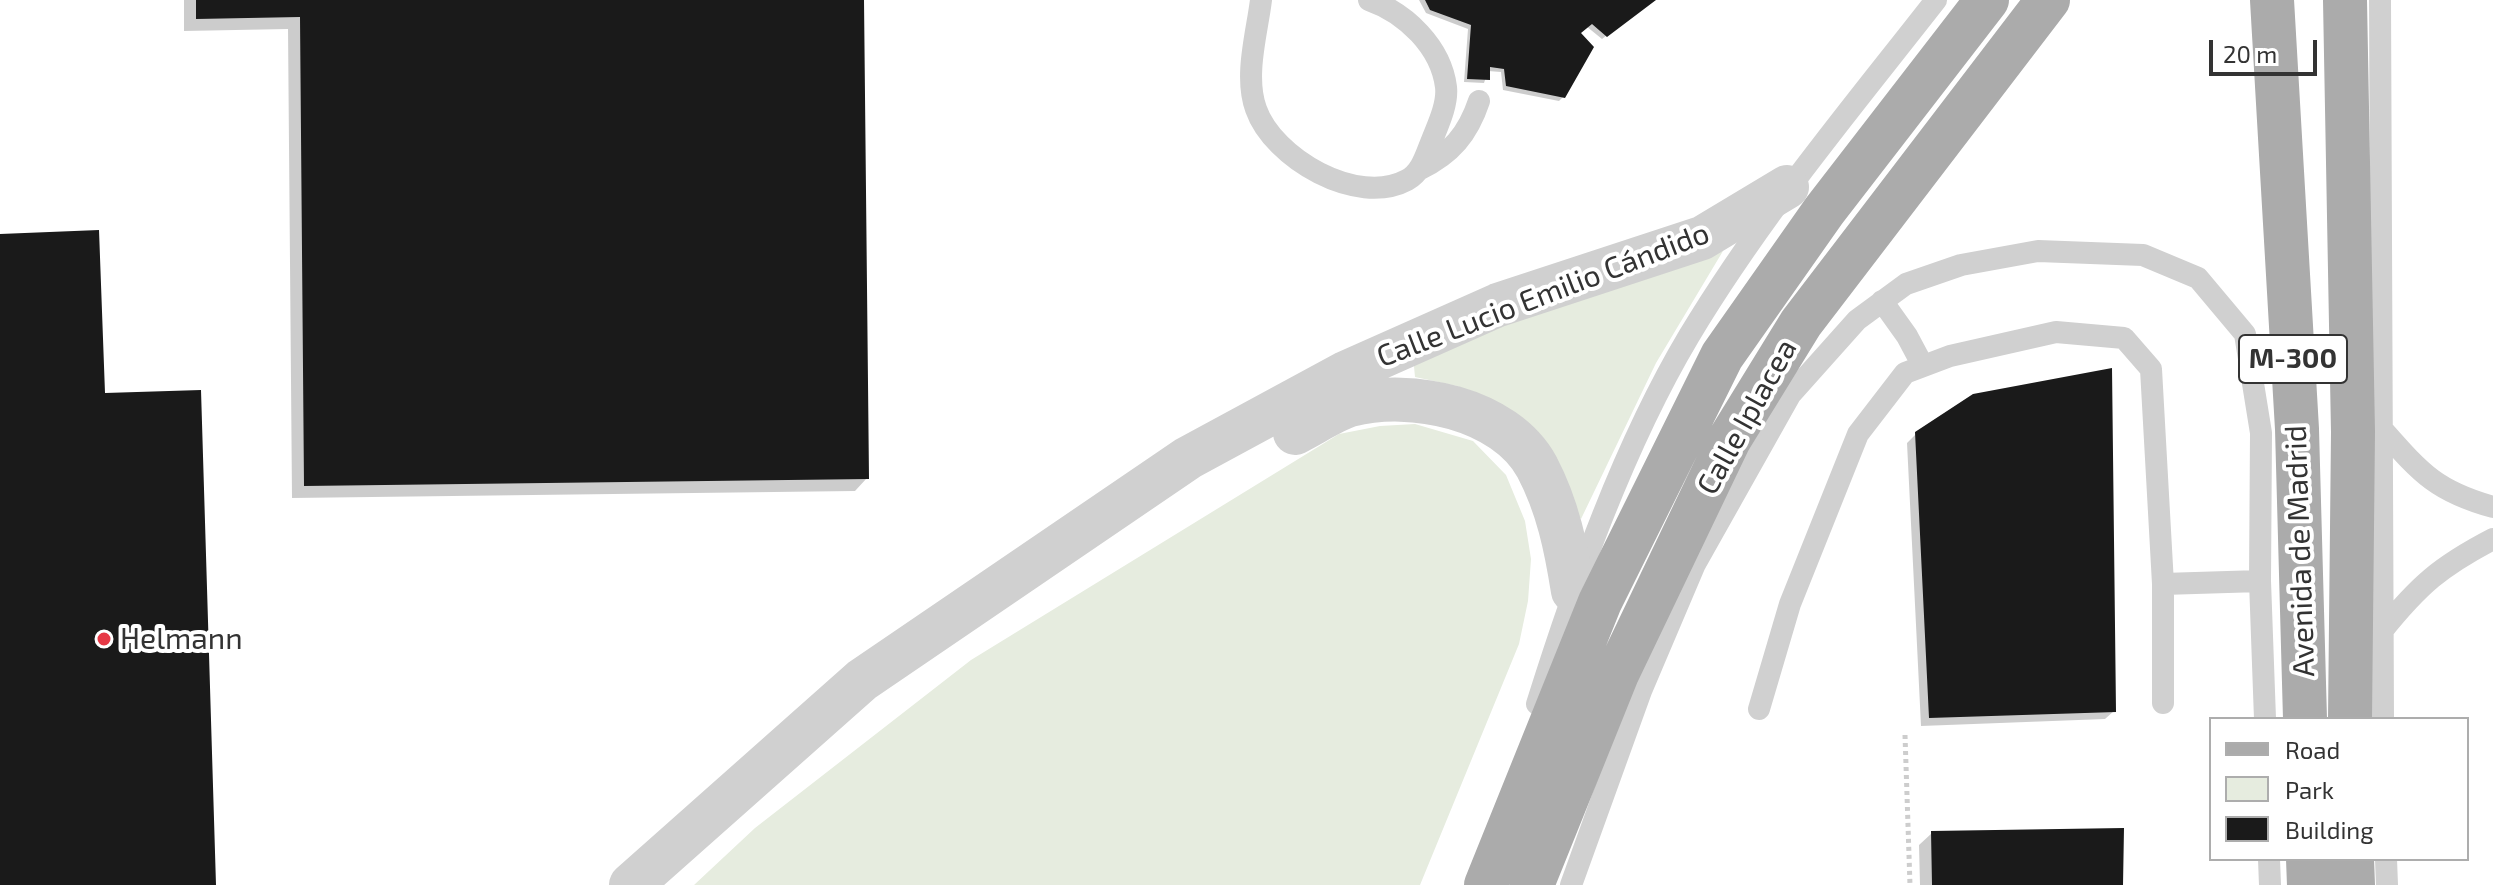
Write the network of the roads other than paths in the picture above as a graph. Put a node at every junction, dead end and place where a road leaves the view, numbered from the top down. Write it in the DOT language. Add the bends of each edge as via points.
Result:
graph roads {
  1 [pos="1261,0"];
  2 [pos="1369,0"];
  3 [pos="1936,0"];
  4 [pos="1987,0"];
  5 [pos="2048,0"];
  6 [pos="2272,0"];
  7 [pos="2345,0"];
  8 [pos="2380,0"];
  9 [pos="1479,101"];
  10 [pos="1420,169"];
  11 [pos="1787,187"];
  12 [pos="1882,301"];
  13 [pos="1923,366"];
  14 [pos="2381,428"];
  15 [pos="2493,507"];
  16 [pos="2493,539"];
  17 [pos="1012,579"];
  18 [pos="2260,581"];
  19 [pos="2163,584"];
  20 [pos="1573,591"];
  21 [pos="2382,631"];
  22 [pos="2163,703"];
  23 [pos="1759,709"];
  24 [pos="2265,717"];
  25 [pos="2305,717"];
  26 [pos="2350,717"];
  27 [pos="2383,717"];
  28 [pos="2269,861"];
  29 [pos="2308,861"];
  30 [pos="2352,861"];
  31 [pos="2386,861"];
  32 [pos="631,885"];
  33 [pos="1484,885"];
  34 [pos="1532,885"];
  35 [pos="1571,885"];
  36 [pos="2270,885"];
  37 [pos="2309,885"];
  38 [pos="2353,885"];
  39 [pos="2387,885"];
  1 -- 10 [label="lane" via="1251,82 1256,110 1281,145 1316,174 1344,183 1380,186 1406,181"];
  2 -- 10 [label="lane" via="1415,26 1446,87"];
  3 -- 11 [label="lane"];
  4 -- 33 [label="main road, Calle Iplacea" via="1824,211 1722,356 1600,602"];
  5 -- 34 [label="main road, Calle Iplacea" via="1801,323 1729,440 1617,674"];
  6 -- 25 [label="main road, Avenida de Madrid / M-300" via="2297,429"];
  7 -- 26 [label="main road, Avenida de Madrid / M-300" via="2353,432"];
  8 -- 14 [label="lane"];
  9 -- 10 [label="lane" via="1458,143"];
  11 -- 17 [label="street, Calle Lucio Emilio Cándido" via="1702,238 1498,305 1345,373 1188,458"];
  11 -- 20 [label="lane" via="1688,337"];
  12 -- 13 [label="lane"];
  12 -- 18 [label="lane" via="1906,284 1961,265 2038,251 2143,255 2198,278 2245,334 2261,433"];
  12 -- 35 [label="lane" via="1857,320 1790,395 1737,484 1695,564 1641,691"];
  13 -- 19 [label="lane" via="2056,332 2124,338 2151,369"];
  13 -- 23 [label="lane" via="1905,373 1858,434 1790,604"];
  14 -- 15 [label="lane" via="2416,468 2453,496"];
  14 -- 21 [label="lane"];
  16 -- 21 [label="lane" via="2416,587"];
  17 -- 20 [label="street, Calle Lucio Emilio Cándido" via="1349,406 1388,400 1442,403 1496,424 1536,464 1563,531"];
  17 -- 32 [label="street, Calle Lucio Emilio Cándido" via="862,680"];
  18 -- 19 [label="lane"];
  18 -- 24 [label="lane"];
  19 -- 22 [label="lane"];
  20 -- 33 [label="lane"];
  21 -- 27 [label="lane"];
  28 -- 36 [label="lane"];
  29 -- 37 [label="main road"];
  30 -- 38 [label="main road"];
  31 -- 39 [label="lane"];
}
